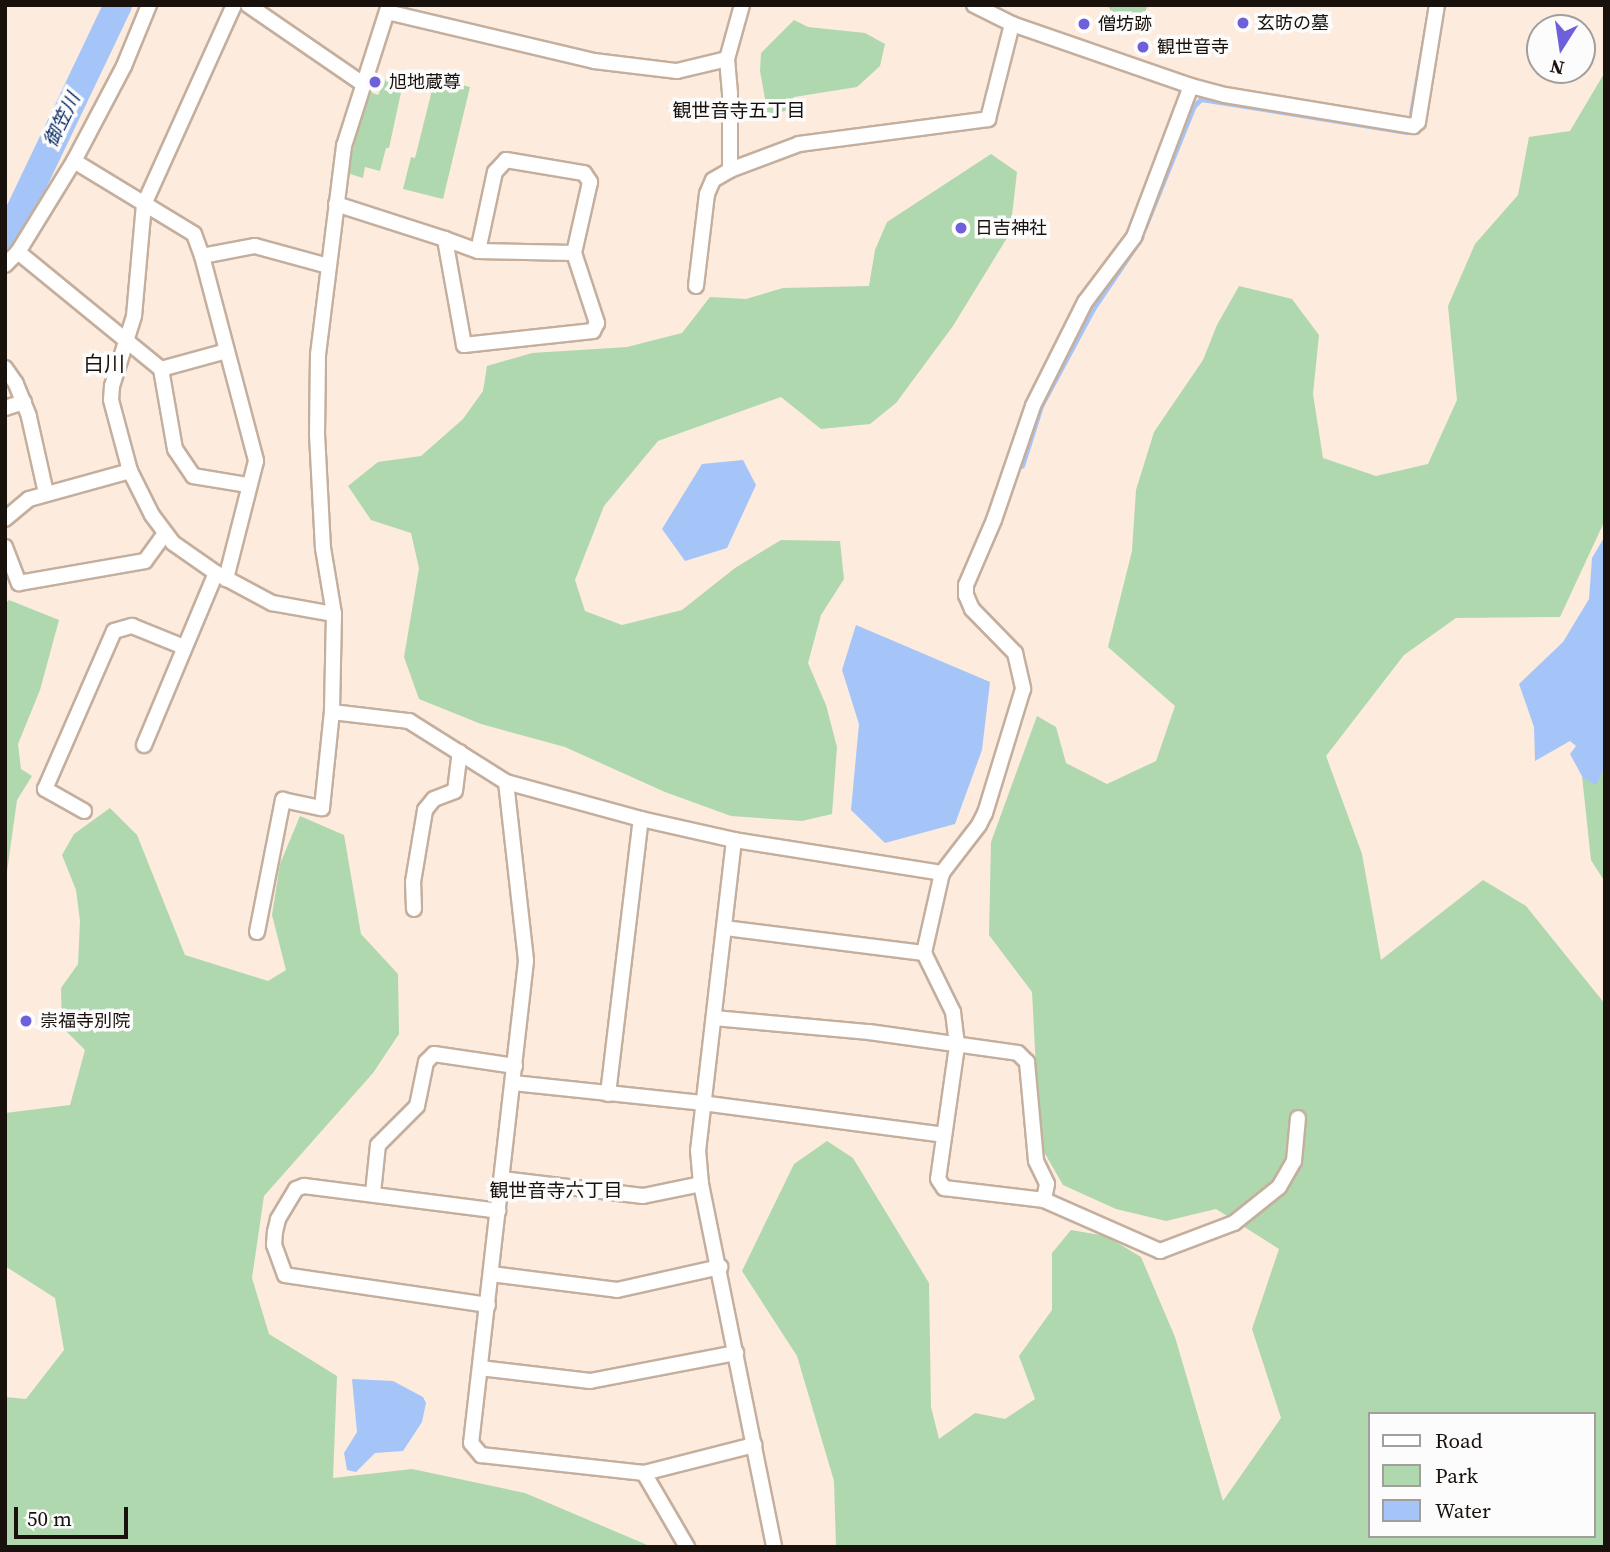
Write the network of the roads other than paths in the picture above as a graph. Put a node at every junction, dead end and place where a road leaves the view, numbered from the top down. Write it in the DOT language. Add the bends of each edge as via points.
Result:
graph roads {
  1 [pos="149,5"];
  2 [pos="234,5"];
  3 [pos="248,5"];
  4 [pos="742,5"];
  5 [pos="974,5"];
  6 [pos="1437,5"];
  7 [pos="388,9"];
  8 [pos="1012,24"];
  9 [pos="727,59"];
  10 [pos="363,84"];
  11 [pos="1191,86"];
  12 [pos="74,161"];
  13 [pos="730,170"];
  14 [pos="144,204"];
  15 [pos="336,204"];
  16 [pos="445,239"];
  17 [pos="478,251"];
  18 [pos="18,252"];
  19 [pos="574,253"];
  20 [pos="202,256"];
  21 [pos="5,265"];
  22 [pos="328,266"];
  23 [pos="696,286"];
  24 [pos="125,341"];
  25 [pos="227,351"];
  26 [pos="5,368"];
  27 [pos="161,369"];
  28 [pos="24,402"];
  29 [pos="5,408"];
  30 [pos="130,471"];
  31 [pos="248,485"];
  32 [pos="46,493"];
  33 [pos="5,519"];
  34 [pos="164,534"];
  35 [pos="5,547"];
  36 [pos="221,576"];
  37 [pos="334,614"];
  38 [pos="184,648"];
  39 [pos="332,712"];
  40 [pos="144,745"];
  41 [pos="460,752"];
  42 [pos="506,782"];
  43 [pos="83,811"];
  44 [pos="641,820"];
  45 [pos="734,840"];
  46 [pos="942,873"];
  47 [pos="414,909"];
  48 [pos="725,928"];
  49 [pos="257,932"];
  50 [pos="923,953"];
  51 [pos="714,1018"];
  52 [pos="957,1046"];
  53 [pos="514,1066"];
  54 [pos="513,1083"];
  55 [pos="608,1094"];
  56 [pos="702,1103"];
  57 [pos="1298,1118"];
  58 [pos="944,1135"];
  59 [pos="502,1180"];
  60 [pos="701,1184"];
  61 [pos="373,1193"];
  62 [pos="1044,1200"];
  63 [pos="498,1211"];
  64 [pos="720,1266"];
  65 [pos="491,1274"];
  66 [pos="488,1306"];
  67 [pos="736,1353"];
  68 [pos="480,1368"];
  69 [pos="754,1445"];
  70 [pos="644,1473"];
  71 [pos="687,1547"];
  72 [pos="774,1547"];
  1 -- 12 [label="street" via="124,66"];
  2 -- 14 [label="street"];
  3 -- 10 [label="street"];
  4 -- 9 [label="street"];
  5 -- 8 [label="street"];
  6 -- 11 [label="street" via="1418,121 1413,126"];
  7 -- 9 [label="street" via="594,61 667,71"];
  7 -- 10 [label="street"];
  8 -- 11 [label="street"];
  8 -- 13 [label="street" via="988,119 799,144"];
  9 -- 13 [label="street"];
  10 -- 15 [label="street" via="344,146"];
  11 -- 46 [label="street" via="1134,237 1085,302 1032,406 994,520 970,575 966,594 972,609 1015,653 1023,689 985,813"];
  12 -- 14 [label="street"];
  12 -- 18 [label="street"];
  13 -- 23 [label="street" via="713,180 707,194"];
  14 -- 20 [label="street" via="194,234"];
  14 -- 24 [label="street" via="138,293"];
  15 -- 16 [label="street"];
  15 -- 22 [label="street"];
  16 -- 17 [label="street"];
  16 -- 19 [label="street" via="464,345 593,331 597,323"];
  17 -- 19 [label="street"];
  17 -- 19 [label="street" via="495,172 506,160 584,173 590,181"];
  18 -- 21 [label="street"];
  18 -- 24 [label="street"];
  20 -- 22 [label="street" via="255,246"];
  20 -- 25 [label="street"];
  22 -- 37 [label="street" via="318,354 317,434 323,548"];
  24 -- 27 [label="street"];
  24 -- 30 [label="street" via="111,400"];
  25 -- 27 [label="street"];
  25 -- 31 [label="street" via="256,461"];
  26 -- 28 [label="street"];
  27 -- 31 [label="street" via="175,449 193,476"];
  28 -- 29 [label="street"];
  28 -- 32 [label="street"];
  30 -- 32 [label="street"];
  30 -- 34 [label="street"];
  31 -- 36 [label="street"];
  32 -- 33 [label="street" via="16,507"];
  34 -- 35 [label="street" via="145,561 19,583"];
  34 -- 36 [label="street"];
  36 -- 37 [label="street" via="282,607"];
  36 -- 38 [label="street"];
  37 -- 39 [label="street"];
  38 -- 40 [label="street"];
  38 -- 43 [label="street" via="132,626 114,631 46,789"];
  39 -- 41 [label="street" via="409,721"];
  39 -- 49 [label="street" via="322,807 283,800"];
  41 -- 42 [label="street"];
  41 -- 47 [label="street" via="454,791 434,799 425,810 413,882"];
  42 -- 44 [label="street"];
  42 -- 53 [label="street" via="526,961"];
  44 -- 45 [label="street"];
  44 -- 55 [label="street"];
  45 -- 46 [label="street"];
  45 -- 48 [label="street"];
  46 -- 50 [label="street"];
  48 -- 50 [label="street"];
  48 -- 51 [label="street"];
  50 -- 52 [label="street" via="953,1012"];
  51 -- 52 [label="street" via="869,1032"];
  51 -- 56 [label="street"];
  52 -- 58 [label="street"];
  52 -- 62 [label="street" via="1018,1053 1027,1062 1036,1161 1047,1184"];
  53 -- 54 [label="street"];
  53 -- 61 [label="street" via="434,1054 426,1062 417,1106 379,1146"];
  54 -- 55 [label="street"];
  54 -- 59 [label="street"];
  55 -- 56 [label="street"];
  56 -- 58 [label="street"];
  56 -- 60 [label="street"];
  57 -- 62 [label="street" via="1294,1161 1279,1187 1234,1223 1160,1251"];
  58 -- 62 [label="street" via="938,1179 944,1188"];
  59 -- 60 [label="street" via="643,1196"];
  59 -- 63 [label="street"];
  60 -- 64 [label="street"];
  61 -- 63 [label="street"];
  61 -- 66 [label="street" via="296,1189 275,1231 274,1245 285,1275"];
  63 -- 65 [label="street"];
  64 -- 65 [label="street" via="617,1290"];
  64 -- 67 [label="street"];
  65 -- 66 [label="street"];
  66 -- 68 [label="street"];
  67 -- 68 [label="street" via="590,1381"];
  67 -- 69 [label="street"];
  68 -- 70 [label="street" via="471,1443 481,1455"];
  69 -- 70 [label="street"];
  69 -- 72 [label="street"];
  70 -- 71 [label="street"];
}
